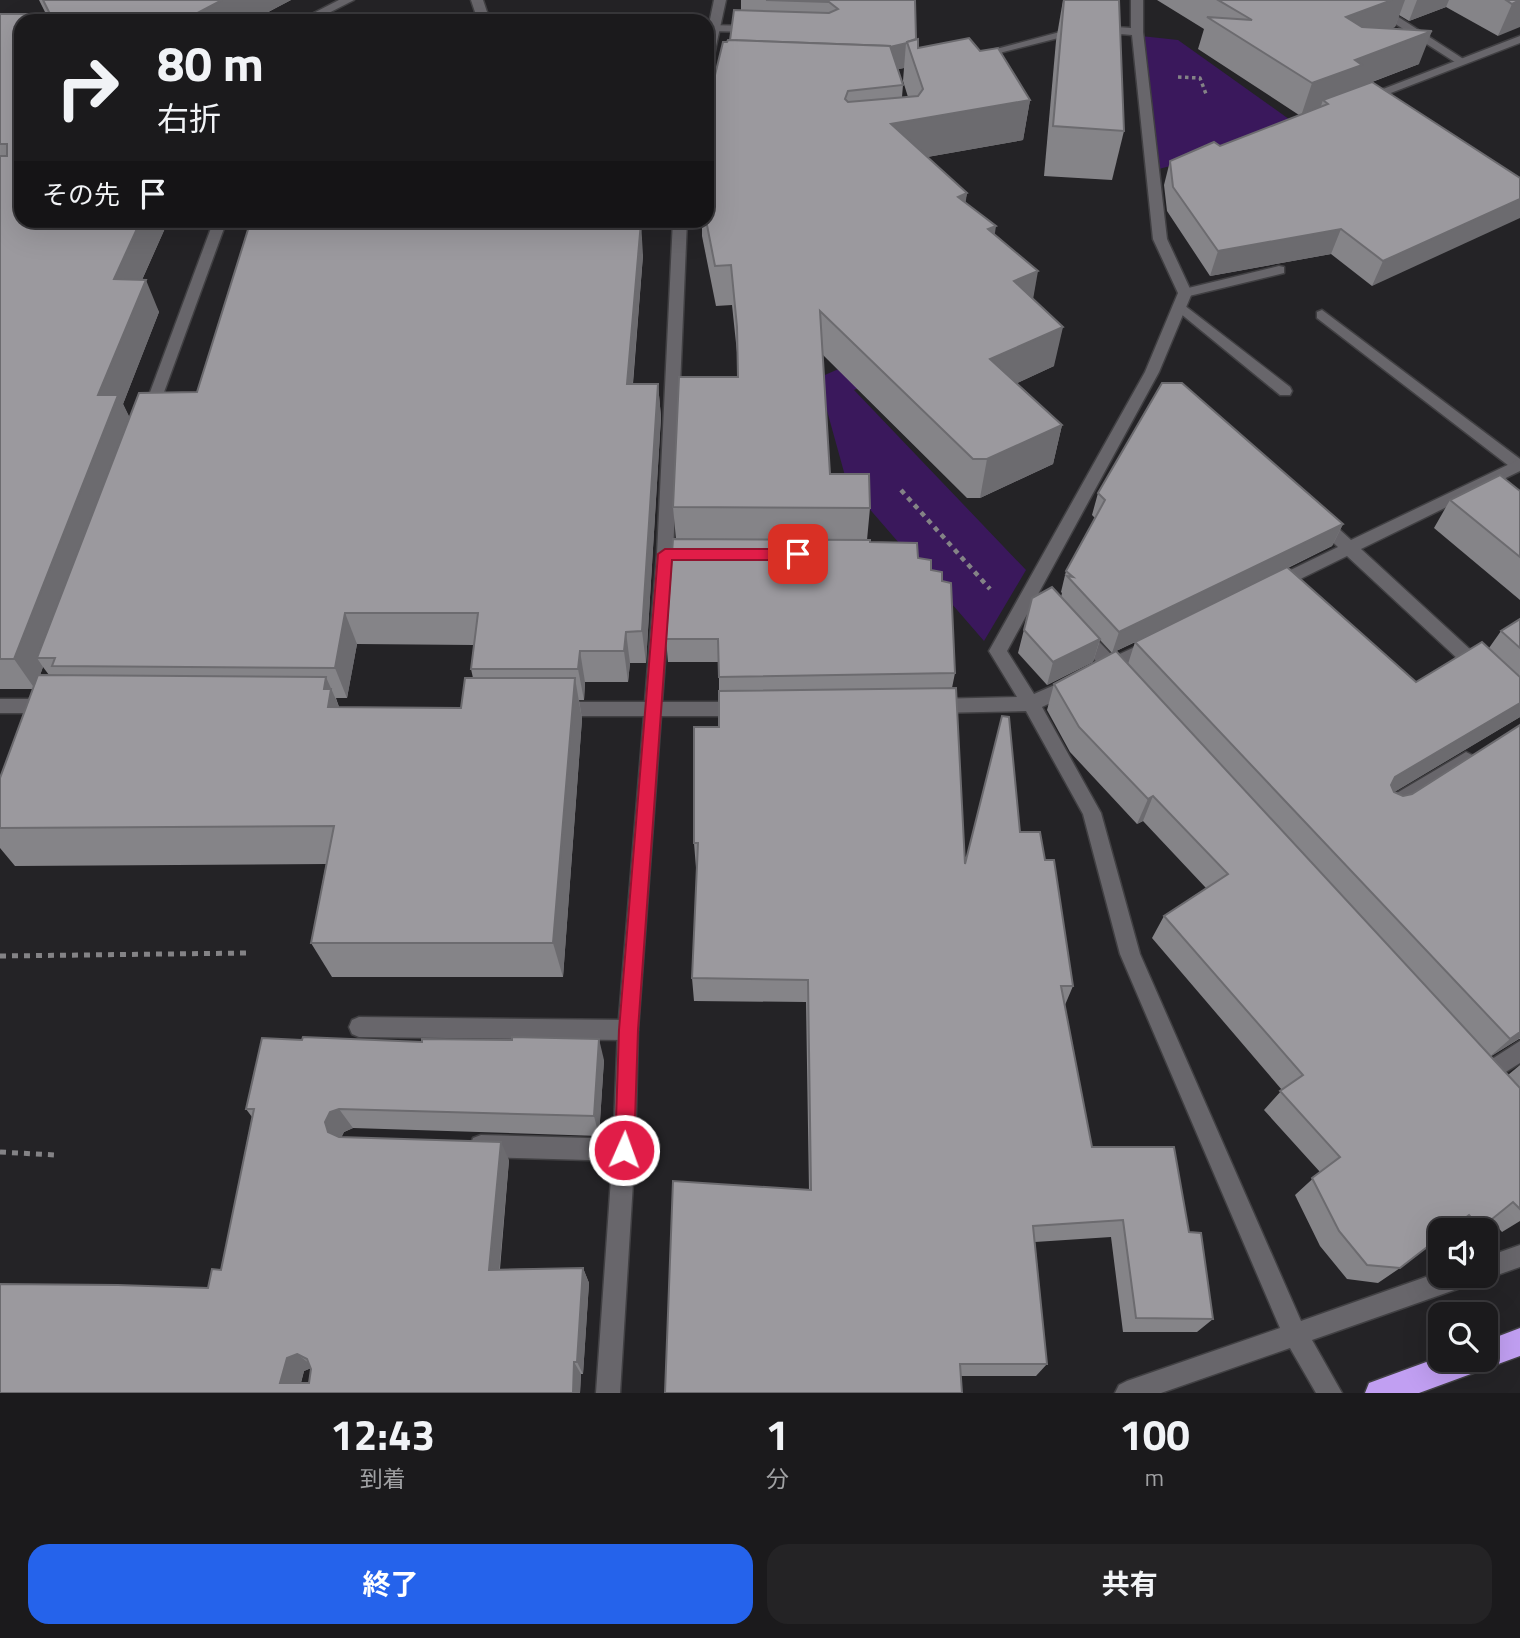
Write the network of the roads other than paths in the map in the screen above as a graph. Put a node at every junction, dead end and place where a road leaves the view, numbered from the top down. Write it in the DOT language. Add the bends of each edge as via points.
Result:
graph roads {
  1 [pos="348,0"];
  2 [pos="720,0"];
  3 [pos="1137,0"];
  4 [pos="1364,0"];
  5 [pos="319,14"];
  6 [pos="714,17"];
  7 [pos="714,28"];
  8 [pos="765,30"];
  9 [pos="1137,32"];
  10 [pos="1520,39"];
  11 [pos="957,61"];
  12 [pos="1462,62"];
  13 [pos="714,72"];
  14 [pos="748,73"];
  15 [pos="1367,102"];
  16 [pos="218,228"];
  17 [pos="680,228"];
  18 [pos="1279,270"];
  19 [pos="1182,300"];
  20 [pos="1322,315"];
  21 [pos="1285,391"];
  22 [pos="143,430"];
  23 [pos="1519,464"];
  24 [pos="1309,511"];
  25 [pos="1351,548"];
  26 [pos="1255,595"];
  27 [pos="1063,615"];
  28 [pos="1171,636"];
  29 [pos="1111,666"];
  30 [pos="1490,678"];
  31 [pos="1130,686"];
  32 [pos="1031,704"];
  33 [pos="0,706"];
  34 [pos="69,706"];
  35 [pos="910,706"];
  36 [pos="761,708"];
  37 [pos="542,709"];
  38 [pos="653,710"];
  39 [pos="1486,747"];
  40 [pos="1385,810"];
  41 [pos="359,1027"];
  42 [pos="628,1030"];
  43 [pos="1520,1051"];
  44 [pos="1485,1075"];
  45 [pos="461,1145"];
  46 [pos="624,1150"];
  47 [pos="1520,1256"];
  48 [pos="1498,1264"];
  49 [pos="1429,1288"];
  50 [pos="1295,1335"];
  51 [pos="1520,1342"];
  52 [pos="1498,1350"];
  53 [pos="1438,1372"];
  54 [pos="608,1393"];
  55 [pos="1127,1393"];
  56 [pos="1329,1393"];
  57 [pos="1379,1393"];
  1 -- 5 [label="street"];
  2 -- 6 [label="street"];
  3 -- 9 [label="street"];
  4 -- 12 [label="street"];
  7 -- 8 [label="street"];
  9 -- 11 [label="street" via="1086,28"];
  9 -- 19 [label="street" via="1160,173 1160,239"];
  10 -- 12 [label="street"];
  12 -- 15 [label="street"];
  13 -- 14 [label="street"];
  16 -- 22 [label="street"];
  17 -- 38 [label="street" via="672,554"];
  18 -- 19 [label="street"];
  19 -- 21 [label="street"];
  19 -- 32 [label="street" via="1158,377 1040,590 1016,618 998,651"];
  20 -- 23 [label="street"];
  23 -- 25 [label="street"];
  24 -- 25 [label="street"];
  25 -- 26 [label="street"];
  25 -- 30 [label="street"];
  27 -- 29 [label="street"];
  28 -- 29 [label="street"];
  29 -- 31 [label="street"];
  29 -- 32 [label="street"];
  32 -- 35 [label="street"];
  32 -- 50 [label="street" via="1092,813 1130,954"];
  33 -- 34 [label="street"];
  36 -- 38 [label="street"];
  37 -- 38 [label="street"];
  38 -- 42 [label="street"];
  39 -- 40 [label="street"];
  41 -- 42 [label="street"];
  42 -- 46 [label="street"];
  43 -- 44 [label="street"];
  45 -- 46 [label="street"];
  46 -- 54 [label="street"];
  47 -- 48 [label="street"];
  49 -- 50 [label="street"];
  50 -- 55 [label="street"];
  50 -- 56 [label="street"];
  51 -- 52 [label="highway"];
  53 -- 57 [label="highway"];
}
